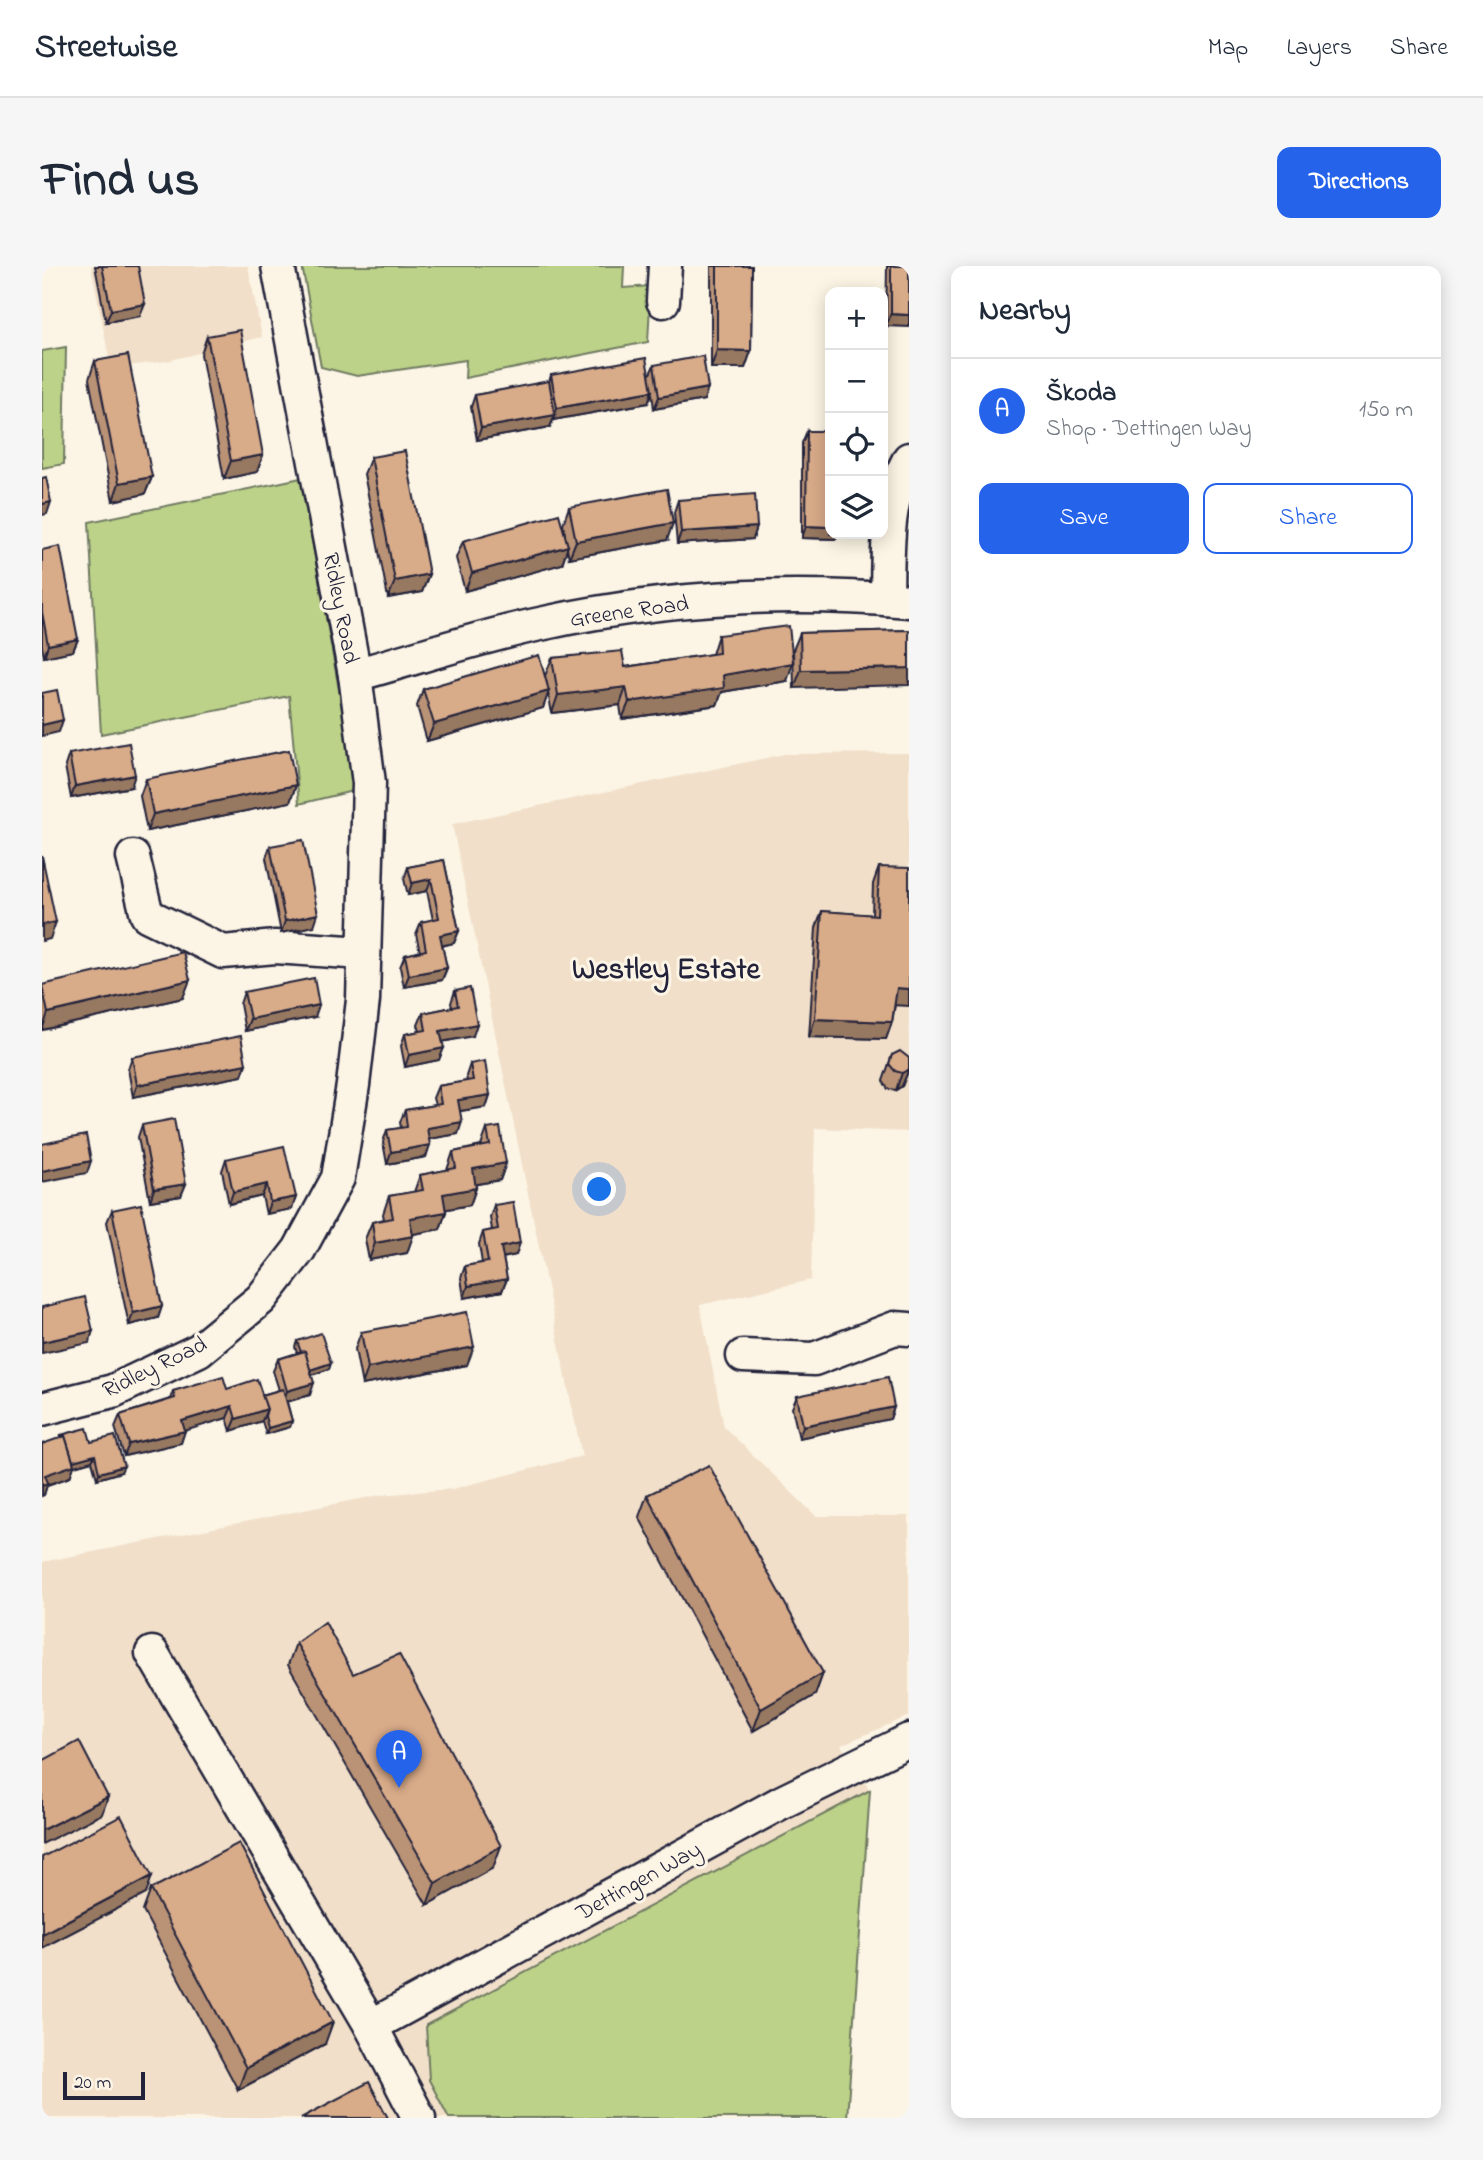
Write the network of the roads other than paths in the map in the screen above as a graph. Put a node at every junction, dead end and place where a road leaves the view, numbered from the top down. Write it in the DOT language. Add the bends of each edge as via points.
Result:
graph roads {
  1 [pos="278,266"];
  2 [pos="665,266"];
  3 [pos="663,301"];
  4 [pos="909,459"];
  5 [pos="898,600"];
  6 [pos="355,675"];
  7 [pos="133,857"];
  8 [pos="363,953"];
  9 [pos="909,1329"];
  10 [pos="743,1356"];
  11 [pos="42,1409"];
  12 [pos="152,1653"];
  13 [pos="909,1740"];
  14 [pos="371,2026"];
  15 [pos="419,2118"];
  1 -- 6 [label="street, Ridley Road"];
  2 -- 3 [label="street"];
  4 -- 5 [label="street" via="896,482 889,520"];
  5 -- 6 [label="street, Greene Road" via="766,594 647,604 539,624"];
  6 -- 8 [label="street, Ridley Road" via="369,783"];
  7 -- 8 [label="street" via="147,915 223,952 275,947"];
  8 -- 11 [label="street, Ridley Road" via="354,1085 338,1178 299,1250 261,1299 199,1350 113,1391"];
  9 -- 10 [label="street" via="894,1328 814,1359"];
  12 -- 14 [label="street"];
  13 -- 14 [label="street, Dettingen Way" via="782,1802"];
  14 -- 15 [label="street"];
}
